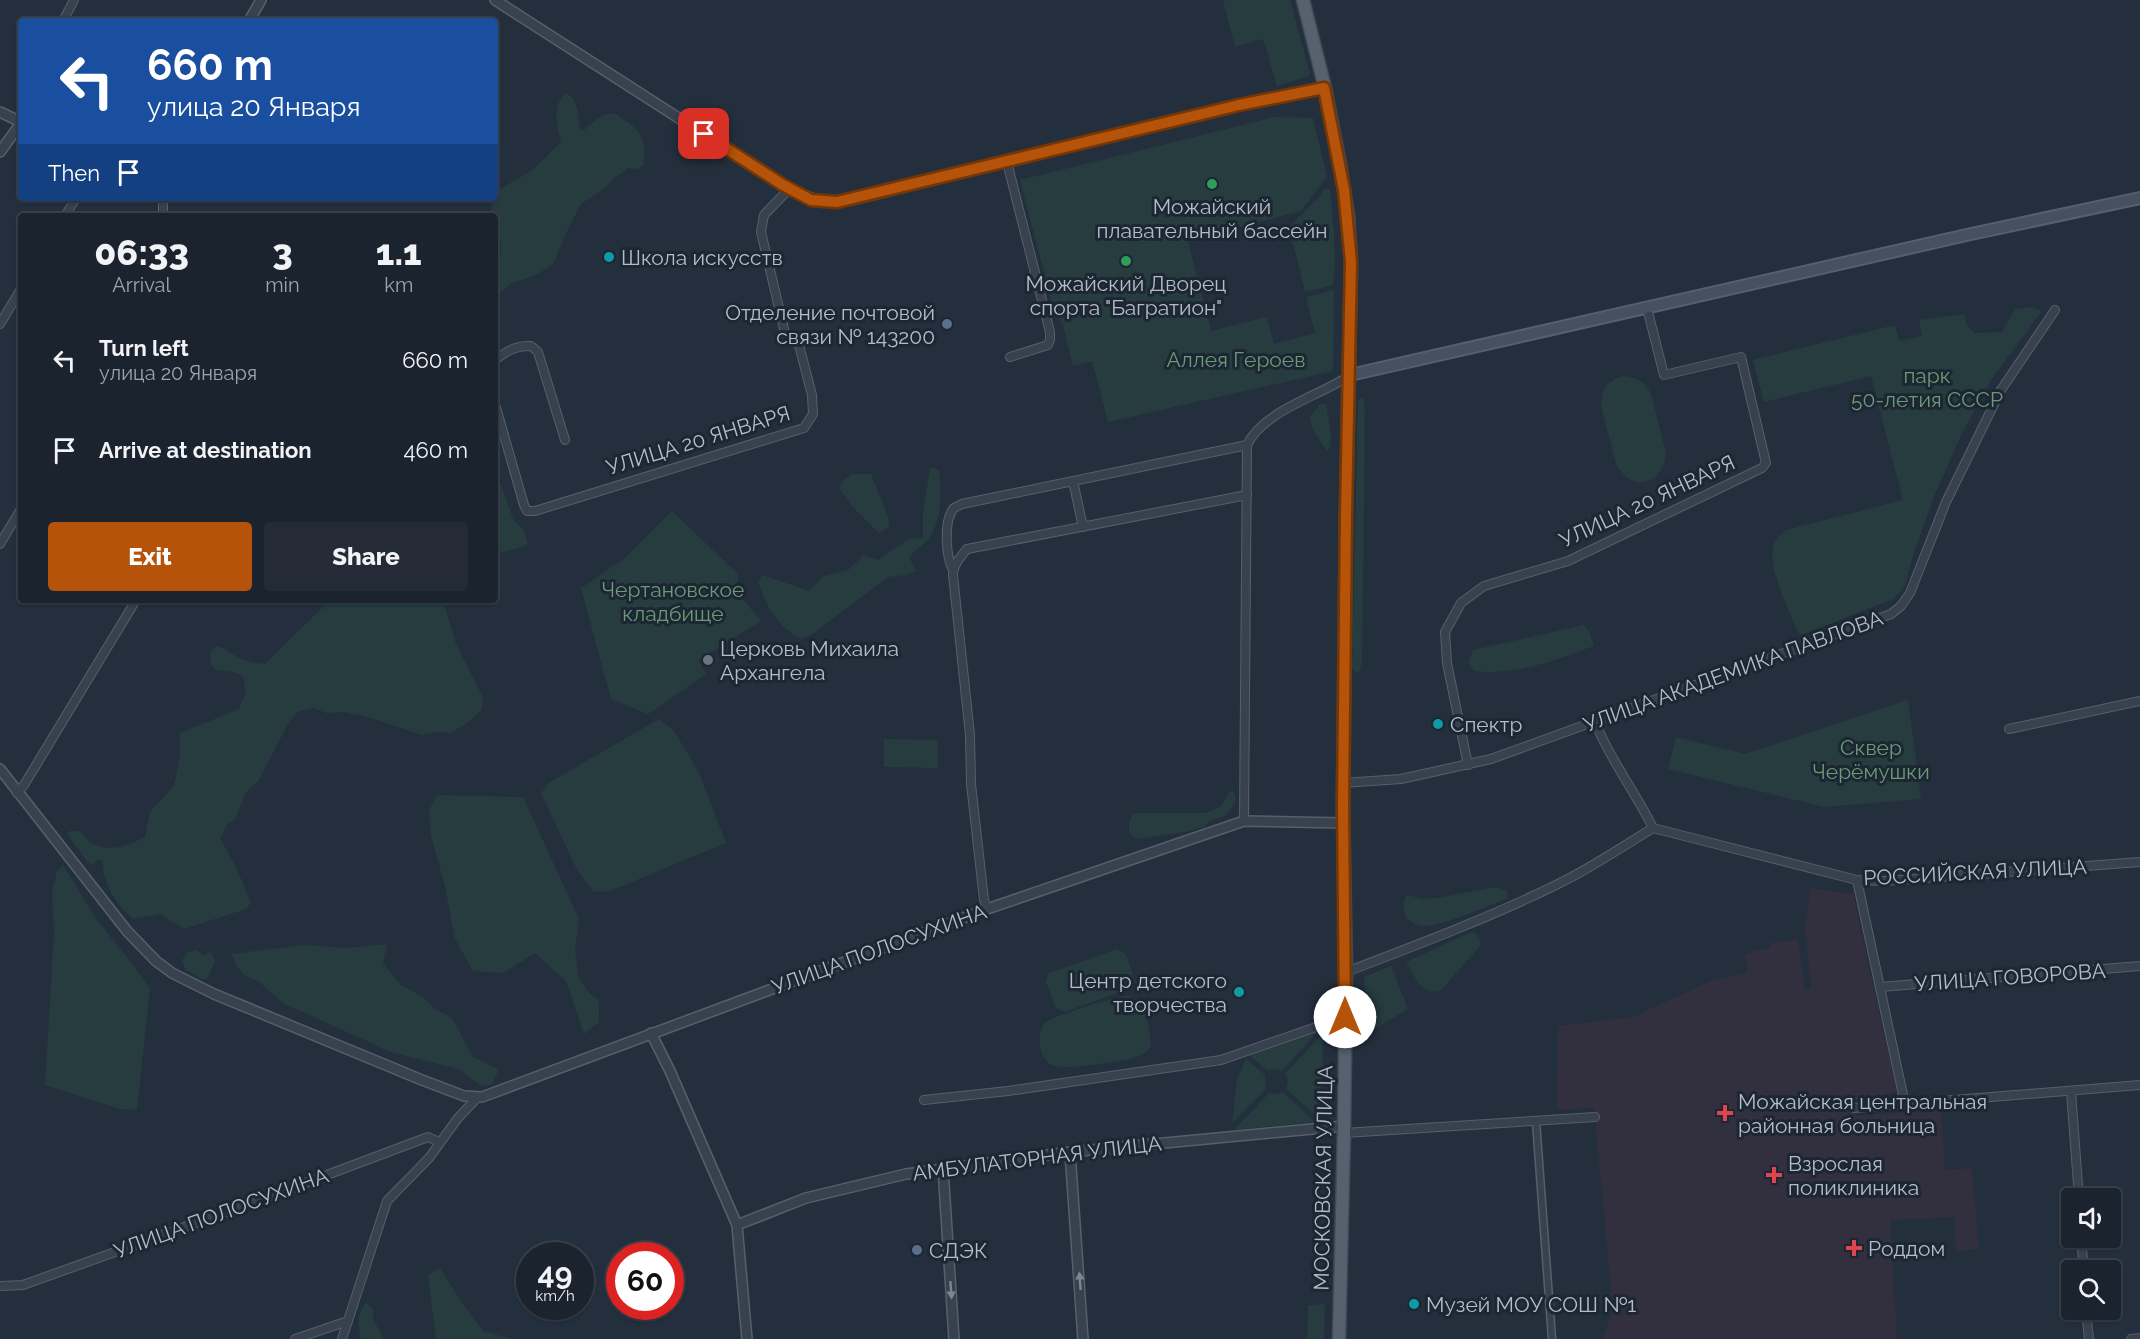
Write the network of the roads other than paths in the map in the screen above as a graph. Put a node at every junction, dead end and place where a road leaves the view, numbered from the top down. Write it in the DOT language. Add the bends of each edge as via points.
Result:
graph roads {
  1 [pos="74,0"];
  2 [pos="261,0"];
  3 [pos="495,0"];
  4 [pos="1303,0"];
  5 [pos="65,18"];
  6 [pos="251,18"];
  7 [pos="1324,88"];
  8 [pos="0,112"];
  9 [pos="18,121"];
  10 [pos="18,125"];
  11 [pos="3,141"];
  12 [pos="0,152"];
  13 [pos="1007,162"];
  14 [pos="790,188"];
  15 [pos="2140,198"];
  16 [pos="18,294"];
  17 [pos="1647,308"];
  18 [pos="2055,310"];
  19 [pos="0,324"];
  20 [pos="1010,357"];
  21 [pos="498,358"];
  22 [pos="1350,375"];
  23 [pos="498,414"];
  24 [pos="565,440"];
  25 [pos="1247,445"];
  26 [pos="1073,481"];
  27 [pos="1246,495"];
  28 [pos="18,514"];
  29 [pos="1083,526"];
  30 [pos="0,544"];
  31 [pos="953,570"];
  32 [pos="134,603"];
  33 [pos="2140,701"];
  34 [pos="1595,722"];
  35 [pos="2009,729"];
  36 [pos="1468,765"];
  37 [pos="0,769"];
  38 [pos="1343,783"];
  39 [pos="17,793"];
  40 [pos="1244,821"];
  41 [pos="1343,823"];
  42 [pos="1653,828"];
  43 [pos="2140,862"];
  44 [pos="1857,880"];
  45 [pos="987,909"];
  46 [pos="2140,966"];
  47 [pos="1346,972"];
  48 [pos="1880,987"];
  49 [pos="1345,1017"];
  50 [pos="651,1033"];
  51 [pos="2140,1085"];
  52 [pos="2071,1091"];
  53 [pos="477,1098"];
  54 [pos="924,1100"];
  55 [pos="1905,1104"];
  56 [pos="1854,1108"];
  57 [pos="1595,1117"];
  58 [pos="1536,1121"];
  59 [pos="1344,1130"];
  60 [pos="439,1142"];
  61 [pos="1070,1152"];
  62 [pos="943,1168"];
  63 [pos="2078,1188"];
  64 [pos="737,1225"];
  65 [pos="0,1286"];
  66 [pos="2087,1320"];
  67 [pos="348,1321"];
  68 [pos="2140,1338"];
  69 [pos="295,1339"];
  70 [pos="342,1339"];
  71 [pos="747,1339"];
  72 [pos="954,1339"];
  73 [pos="1083,1339"];
  74 [pos="1339,1339"];
  75 [pos="1552,1339"];
  76 [pos="2088,1339"];
  77 [pos="2131,1339"];
  1 -- 5 [label="street"];
  2 -- 6 [label="street"];
  3 -- 14 [label="street"];
  4 -- 7 [label="main road, МОСКОВСКАЯ УЛИЦА"];
  7 -- 13 [label="street"];
  7 -- 22 [label="main road, МОСКОВСКАЯ УЛИЦА" via="1350,237"];
  8 -- 9 [label="street"];
  10 -- 11 [label="street"];
  11 -- 12 [label="street"];
  13 -- 14 [label="street" via="837,202 811,200"];
  13 -- 20 [label="street" via="1050,332 1048,345"];
  14 -- 23 [label="street, УЛИЦА 20 ЯНВАРЯ" via="764,215 761,232 785,333 799,345 812,395 813,414 804,428 527,511"];
  15 -- 17 [label="main road"];
  16 -- 19 [label="street"];
  17 -- 22 [label="main road"];
  17 -- 36 [label="street, УЛИЦА 20 ЯНВАРЯ" via="1664,375 1741,357 1766,463 1568,561 1484,586 1461,603 1445,632 1447,663"];
  18 -- 34 [label="street, УЛИЦА АКАДЕМИКА ПАВЛОВА" via="2001,390 1901,606 1879,620"];
  21 -- 24 [label="street" via="524,345 538,352"];
  22 -- 25 [label="street" via="1280,413"];
  22 -- 38 [label="main road, МОСКОВСКАЯ УЛИЦА"];
  25 -- 26 [label="street"];
  25 -- 27 [label="street"];
  26 -- 29 [label="street"];
  26 -- 31 [label="street" via="954,508 946,542"];
  27 -- 29 [label="street"];
  27 -- 40 [label="street"];
  28 -- 30 [label="street"];
  29 -- 31 [label="street" via="967,549"];
  31 -- 45 [label="street" via="970,735 971,784"];
  32 -- 39 [label="street"];
  33 -- 35 [label="street"];
  34 -- 36 [label="street, УЛИЦА АКАДЕМИКА ПАВЛОВА"];
  34 -- 42 [label="street"];
  36 -- 38 [label="street, УЛИЦА АКАДЕМИКА ПАВЛОВА" via="1401,779"];
  37 -- 39 [label="street"];
  38 -- 41 [label="main road, МОСКОВСКАЯ УЛИЦА"];
  39 -- 53 [label="street" via="127,932 172,973 422,1080"];
  40 -- 41 [label="street, УЛИЦА ПОЛОСУХИНА"];
  40 -- 45 [label="street, УЛИЦА ПОЛОСУХИНА"];
  41 -- 47 [label="main road, МОСКОВСКАЯ УЛИЦА"];
  42 -- 44 [label="street, РОССИЙСКАЯ УЛИЦА"];
  42 -- 47 [label="street" via="1522,901"];
  43 -- 44 [label="street, РОССИЙСКАЯ УЛИЦА"];
  44 -- 48 [label="street"];
  45 -- 50 [label="street, УЛИЦА ПОЛОСУХИНА"];
  46 -- 48 [label="street, УЛИЦА ГОВОРОВА"];
  47 -- 49 [label="main road, МОСКОВСКАЯ УЛИЦА"];
  48 -- 55 [label="street"];
  49 -- 54 [label="street" via="1221,1060"];
  49 -- 59 [label="main road, МОСКОВСКАЯ УЛИЦА"];
  50 -- 53 [label="street, УЛИЦА ПОЛОСУХИНА"];
  50 -- 64 [label="street"];
  51 -- 52 [label="street"];
  52 -- 55 [label="street"];
  52 -- 63 [label="street"];
  53 -- 60 [label="street, УЛИЦА ПОЛОСУХИНА"];
  55 -- 56 [label="street"];
  57 -- 58 [label="street, АМБУЛАТОРНАЯ УЛИЦА"];
  58 -- 59 [label="street, АМБУЛАТОРНАЯ УЛИЦА"];
  58 -- 75 [label="street"];
  59 -- 61 [label="street, АМБУЛАТОРНАЯ УЛИЦА"];
  59 -- 74 [label="main road, МОСКОВСКАЯ УЛИЦА"];
  60 -- 65 [label="street, УЛИЦА ПОЛОСУХИНА" via="428,1137 22,1285"];
  60 -- 67 [label="street, УЛИЦА ПОЛОСУХИНА" via="429,1158 387,1201"];
  61 -- 62 [label="street, АМБУЛАТОРНАЯ УЛИЦА"];
  73 -- 61 [label="street, one-way"];
  62 -- 64 [label="street, АМБУЛАТОРНАЯ УЛИЦА" via="806,1198"];
  62 -- 72 [label="street, one-way"];
  64 -- 71 [label="street"];
  66 -- 76 [label="street"];
  67 -- 69 [label="street"];
  67 -- 70 [label="street, УЛИЦА ПОЛОСУХИНА"];
  68 -- 77 [label="street"];
}
